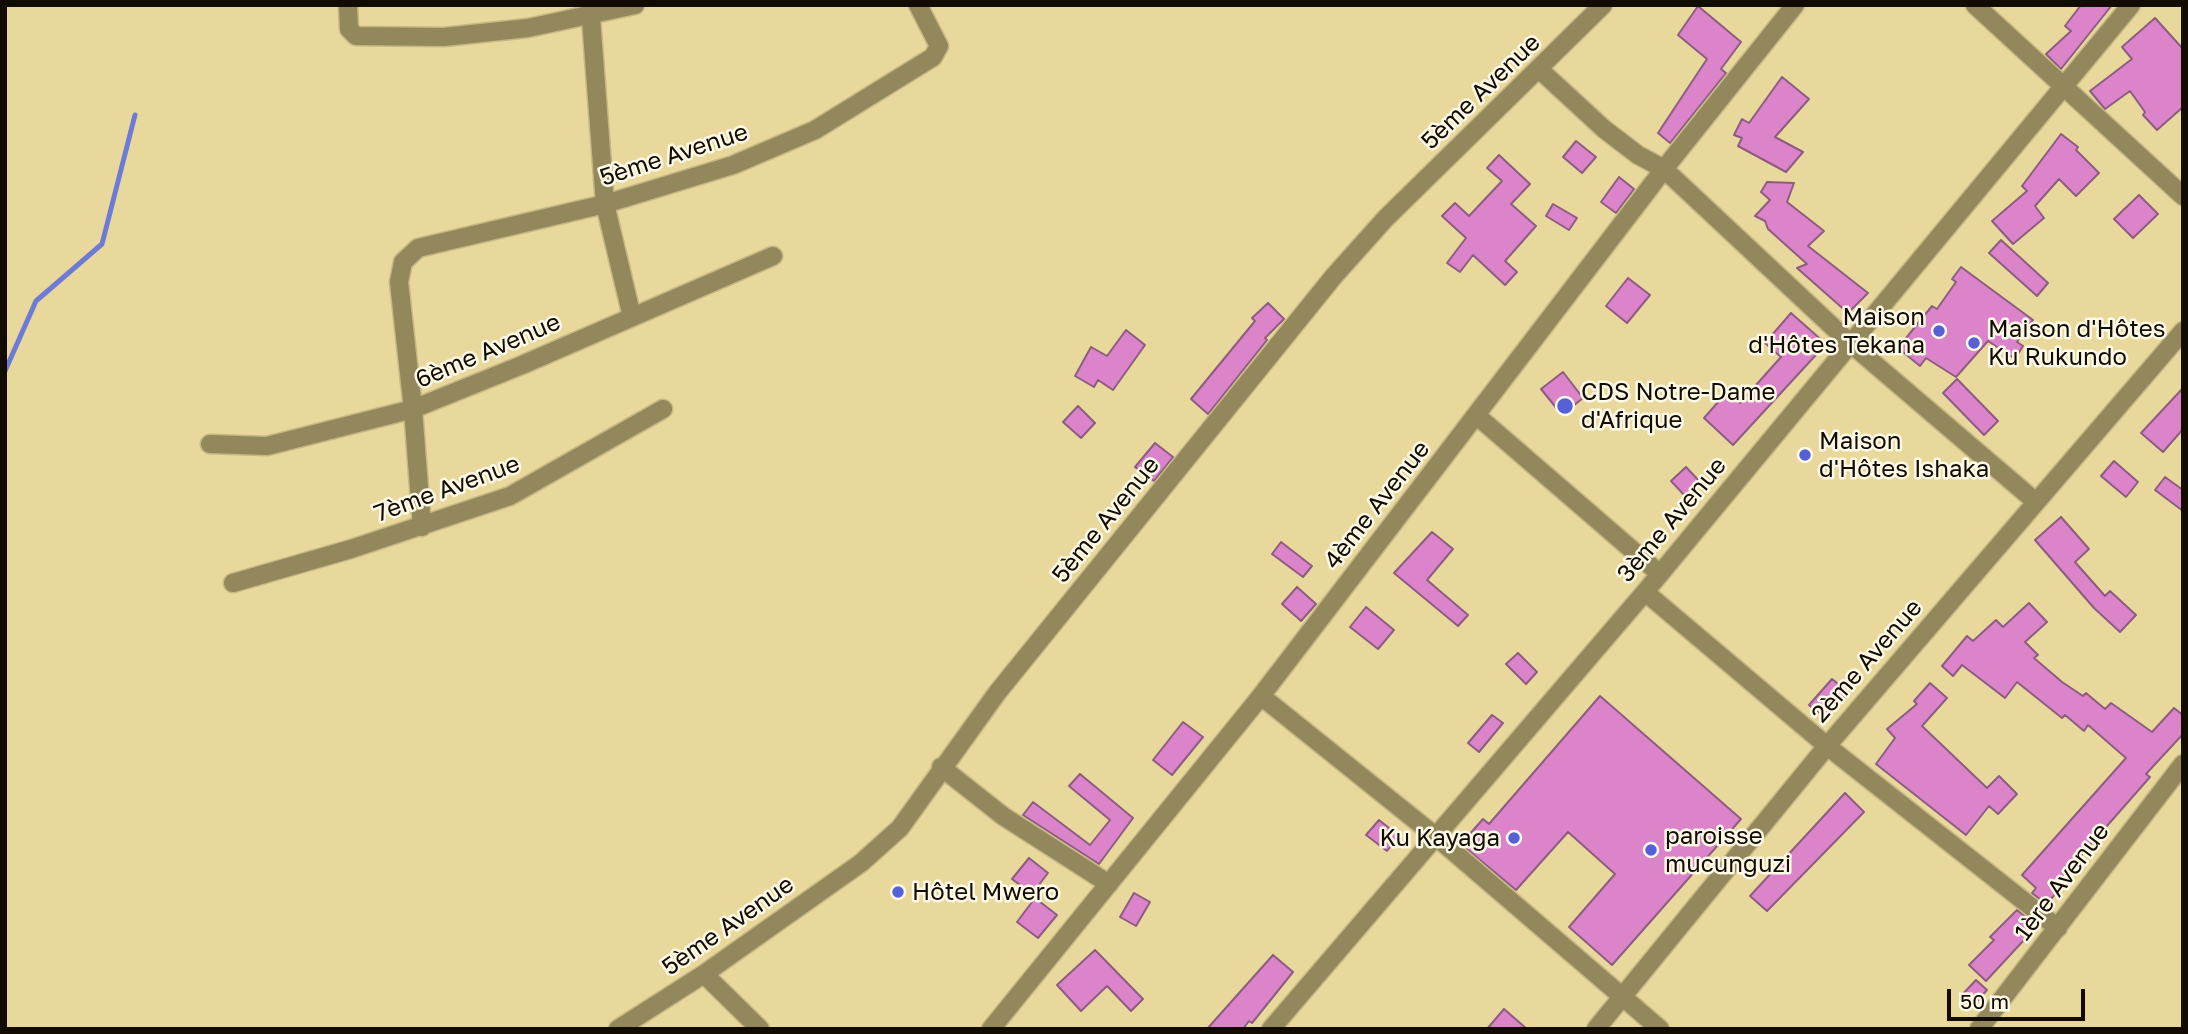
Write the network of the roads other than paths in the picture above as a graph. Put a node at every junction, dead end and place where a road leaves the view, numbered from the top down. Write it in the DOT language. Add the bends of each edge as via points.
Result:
graph roads {
  1 [pos="348,5"];
  2 [pos="635,5"];
  3 [pos="918,5"];
  4 [pos="1603,5"];
  5 [pos="1795,5"];
  6 [pos="1975,5"];
  7 [pos="2131,5"];
  8 [pos="590,11"];
  9 [pos="1540,70"];
  10 [pos="2064,89"];
  11 [pos="1664,169"];
  12 [pos="2183,196"];
  13 [pos="605,204"];
  14 [pos="772,256"];
  15 [pos="632,317"];
  16 [pos="2183,331"];
  17 [pos="1850,343"];
  18 [pos="413,409"];
  19 [pos="663,409"];
  20 [pos="1476,415"];
  21 [pos="209,444"];
  22 [pos="2036,502"];
  23 [pos="422,527"];
  24 [pos="1660,574"];
  25 [pos="233,583"];
  26 [pos="1645,592"];
  27 [pos="1261,696"];
  28 [pos="1827,746"];
  29 [pos="2183,764"];
  30 [pos="942,767"];
  31 [pos="1434,835"];
  32 [pos="1109,884"];
  33 [pos="2058,928"];
  34 [pos="704,974"];
  35 [pos="1624,996"];
  36 [pos="618,1029"];
  37 [pos="760,1029"];
  38 [pos="991,1029"];
  39 [pos="1271,1029"];
  40 [pos="1596,1029"];
  41 [pos="1660,1029"];
  42 [pos="1979,1029"];
  1 -- 8 [label="street" via="349,29 356,36 443,37 528,28"];
  2 -- 8 [label="street"];
  3 -- 13 [label="street, 5ème Avenue" via="939,46 933,57 815,130 733,165"];
  4 -- 9 [label="street, 5ème Avenue"];
  5 -- 11 [label="street, 4ème Avenue"];
  6 -- 10 [label="street"];
  7 -- 10 [label="street, 3ème Avenue"];
  8 -- 13 [label="street"];
  9 -- 11 [label="street" via="1604,130"];
  9 -- 30 [label="street, 5ème Avenue" via="1385,219 1334,276"];
  10 -- 12 [label="street"];
  10 -- 17 [label="street, 3ème Avenue"];
  11 -- 17 [label="street"];
  11 -- 20 [label="street, 4ème Avenue"];
  13 -- 15 [label="street"];
  13 -- 18 [label="street, 5ème Avenue" via="418,248 403,262 399,282"];
  14 -- 15 [label="street, 6ème Avenue"];
  15 -- 18 [label="street, 6ème Avenue"];
  16 -- 22 [label="street, 2ème Avenue"];
  17 -- 22 [label="street"];
  17 -- 24 [label="street, 3ème Avenue"];
  18 -- 21 [label="street, 6ème Avenue" via="267,446"];
  18 -- 23 [label="street"];
  19 -- 23 [label="street, 7ème Avenue" via="510,496"];
  20 -- 24 [label="street"];
  20 -- 27 [label="street, 4ème Avenue"];
  22 -- 28 [label="street, 2ème Avenue"];
  23 -- 25 [label="street, 7ème Avenue"];
  24 -- 26 [label="street, 3ème Avenue"];
  26 -- 28 [label="street"];
  26 -- 31 [label="street, 3ème Avenue"];
  27 -- 31 [label="street"];
  27 -- 32 [label="street, 4ème Avenue"];
  28 -- 33 [label="street"];
  28 -- 35 [label="street, 2ème Avenue"];
  29 -- 33 [label="street, 1ère Avenue"];
  30 -- 32 [label="street" via="1003,816"];
  30 -- 34 [label="street, 5ème Avenue" via="900,828 861,863"];
  31 -- 35 [label="street"];
  31 -- 39 [label="street, 3ème Avenue"];
  32 -- 38 [label="street, 4ème Avenue"];
  33 -- 42 [label="street, 1ère Avenue"];
  34 -- 36 [label="street, 5ème Avenue"];
  34 -- 37 [label="street"];
  35 -- 40 [label="street, 2ème Avenue"];
  35 -- 41 [label="street"];
}
